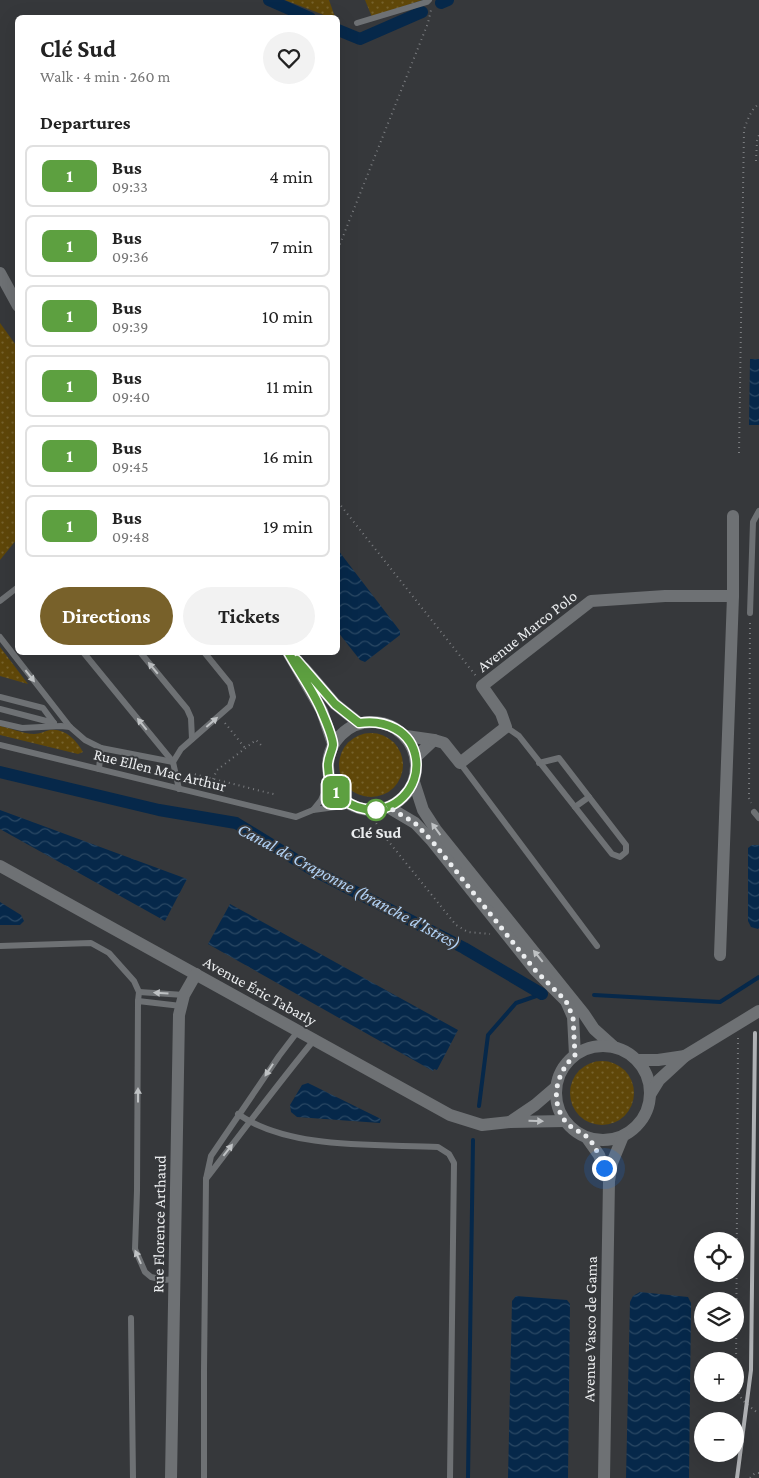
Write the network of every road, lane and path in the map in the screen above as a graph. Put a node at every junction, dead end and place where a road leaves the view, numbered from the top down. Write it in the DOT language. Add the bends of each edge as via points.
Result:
graph roads {
  1 [pos="429,0"];
  2 [pos="431,8"];
  3 [pos="357,23"];
  4 [pos="759,104"];
  5 [pos="759,135"];
  6 [pos="756,161"];
  7 [pos="340,244"];
  8 [pos="0,273"];
  9 [pos="15,300"];
  10 [pos="739,453"];
  11 [pos="340,505"];
  12 [pos="759,511"];
  13 [pos="733,516"];
  14 [pos="15,589"];
  15 [pos="733,596"];
  16 [pos="0,601"];
  17 [pos="750,613"];
  18 [pos="0,637"];
  19 [pos="85,655"];
  20 [pos="142,655"];
  21 [pos="206,655"];
  22 [pos="291,655"];
  23 [pos="292,655"];
  24 [pos="474,674"];
  25 [pos="0,697"];
  26 [pos="0,709"];
  27 [pos="219,716"];
  28 [pos="0,722"];
  29 [pos="359,723"];
  30 [pos="55,724"];
  31 [pos="70,727"];
  32 [pos="506,727"];
  33 [pos="406,736"];
  34 [pos="192,739"];
  35 [pos="434,740"];
  36 [pos="333,744"];
  37 [pos="0,745"];
  38 [pos="261,745"];
  39 [pos="101,748"];
  40 [pos="246,748"];
  41 [pos="416,757"];
  42 [pos="173,762"];
  43 [pos="460,763"];
  44 [pos="539,763"];
  45 [pos="99,769"];
  46 [pos="190,773"];
  47 [pos="213,779"];
  48 [pos="330,780"];
  49 [pos="414,782"];
  50 [pos="179,789"];
  51 [pos="278,795"];
  52 [pos="588,797"];
  53 [pos="351,805"];
  54 [pos="388,807"];
  55 [pos="575,807"];
  56 [pos="314,810"];
  57 [pos="369,810"];
  58 [pos="754,812"];
  59 [pos="759,818"];
  60 [pos="0,866"];
  61 [pos="508,935"];
  62 [pos="0,946"];
  63 [pos="597,946"];
  64 [pos="720,955"];
  65 [pos="196,974"];
  66 [pos="139,992"];
  67 [pos="182,1000"];
  68 [pos="138,1001"];
  69 [pos="759,1012"];
  70 [pos="738,1024"];
  71 [pos="298,1031"];
  72 [pos="314,1040"];
  73 [pos="614,1047"];
  74 [pos="575,1055"];
  75 [pos="685,1056"];
  76 [pos="637,1060"];
  77 [pos="556,1087"];
  78 [pos="651,1092"];
  79 [pos="238,1114"];
  80 [pos="565,1121"];
  81 [pos="510,1122"];
  82 [pos="250,1123"];
  83 [pos="623,1136"];
  84 [pos="587,1138"];
  85 [pos="206,1179"];
  86 [pos="609,1181"];
  87 [pos="175,1279"];
  88 [pos="131,1318"];
  89 [pos="759,1414"];
  90 [pos="759,1473"];
  91 [pos="133,1478"];
  92 [pos="171,1478"];
  93 [pos="204,1478"];
  94 [pos="450,1478"];
  95 [pos="604,1478"];
  96 [pos="750,1478"];
  1 -- 3 [label="lane"];
  2 -- 7 [label="path" via="428,23"];
  4 -- 10 [label="path" via="744,129"];
  5 -- 6 [label="path"];
  8 -- 9 [label="street"];
  11 -- 24 [label="path"];
  12 -- 17 [label="lane" via="753,522"];
  13 -- 15 [label="street"];
  14 -- 16 [label="lane"];
  15 -- 32 [label="street, Avenue Marco Polo" via="590,601 482,686 501,713"];
  15 -- 64 [label="street"];
  17 -- 58 [label="path" via="749,798"];
  18 -- 31 [label="lane, one-way"];
  42 -- 19 [label="lane, one-way"];
  34 -- 20 [label="lane, one-way" via="192,718 187,709"];
  21 -- 27 [label="lane" via="230,684 234,697"];
  22 -- 36 [label="street" via="322,711"];
  23 -- 29 [label="street" via="335,704"];
  25 -- 30 [label="lane" via="43,708"];
  26 -- 30 [label="lane"];
  34 -- 27 [label="lane, one-way"];
  27 -- 40 [label="path"];
  28 -- 30 [label="lane" via="22,728"];
  29 -- 33 [label="street" via="384,723"];
  29 -- 36 [label="street" via="340,735"];
  30 -- 31 [label="lane"];
  31 -- 39 [label="lane"];
  32 -- 43 [label="street"];
  32 -- 44 [label="lane" via="519,736"];
  33 -- 35 [label="street"];
  33 -- 41 [label="street"];
  34 -- 42 [label="lane"];
  35 -- 41 [label="street"];
  35 -- 43 [label="street" via="444,743"];
  36 -- 48 [label="street" via="328,755"];
  37 -- 45 [label="lane, Rue Ellen Mac Arthur"];
  38 -- 40 [label="path" via="256,740"];
  39 -- 42 [label="lane"];
  39 -- 45 [label="lane"];
  40 -- 47 [label="path" via="217,770"];
  41 -- 49 [label="street"];
  42 -- 50 [label="lane"];
  43 -- 63 [label="lane"];
  44 -- 52 [label="lane" via="559,758"];
  44 -- 55 [label="lane"];
  45 -- 50 [label="lane, Rue Ellen Mac Arthur"];
  46 -- 47 [label="path"];
  47 -- 51 [label="path"];
  48 -- 53 [label="street" via="335,790"];
  48 -- 56 [label="lane"];
  49 -- 54 [label="street" via="399,801"];
  73 -- 49 [label="street, one-way" via="594,1029 436,830 423,810"];
  50 -- 56 [label="lane, Rue Ellen Mac Arthur" via="296,817"];
  52 -- 55 [label="lane"];
  52 -- 55 [label="lane" via="626,845 626,852 620,857 612,854"];
  53 -- 56 [label="lane, Rue Ellen Mac Arthur"];
  53 -- 57 [label="street"];
  54 -- 57 [label="street"];
  54 -- 61 [label="street" via="415,823 432,841"];
  57 -- 61 [label="path" via="381,832 456,925 468,932"];
  58 -- 59 [label="lane"];
  60 -- 65 [label="street, Avenue Éric Tabarly"];
  61 -- 74 [label="street" via="535,970 566,1001 573,1017"];
  62 -- 66 [label="lane" via="91,943 109,953 134,981"];
  65 -- 67 [label="street, Rue Florence Arthaud"];
  65 -- 71 [label="street, Avenue Éric Tabarly"];
  67 -- 66 [label="lane, one-way"];
  66 -- 68 [label="lane"];
  67 -- 68 [label="lane"];
  67 -- 87 [label="street, Rue Florence Arthaud"];
  87 -- 68 [label="lane, one-way" via="151,1278 135,1249"];
  69 -- 70 [label="street"];
  70 -- 75 [label="street"];
  70 -- 89 [label="path" via="736,1376 741,1400"];
  71 -- 72 [label="street, Avenue Éric Tabarly"];
  71 -- 79 [label="lane, one-way"];
  72 -- 81 [label="street, Avenue Éric Tabarly" via="450,1115 482,1125"];
  72 -- 82 [label="lane"];
  73 -- 74 [label="street" via="600,1046"];
  73 -- 76 [label="street"];
  74 -- 77 [label="street" via="566,1064"];
  75 -- 76 [label="street"];
  75 -- 78 [label="street"];
  76 -- 78 [label="street" via="644,1069"];
  77 -- 80 [label="street" via="556,1099"];
  77 -- 81 [label="street"];
  78 -- 83 [label="street" via="643,1119"];
  79 -- 82 [label="lane"];
  79 -- 85 [label="lane" via="211,1156"];
  81 -- 80 [label="street, Avenue Éric Tabarly, one-way"];
  80 -- 84 [label="street"];
  85 -- 82 [label="lane, one-way"];
  82 -- 94 [label="lane" via="305,1140 438,1147 449,1154 454,1163"];
  83 -- 84 [label="street" via="611,1140"];
  83 -- 86 [label="street"];
  84 -- 86 [label="street"];
  85 -- 93 [label="lane"];
  86 -- 95 [label="street, Avenue Vasco de Gama"];
  87 -- 92 [label="street, Rue Florence Arthaud"];
  88 -- 91 [label="lane"];
  90 -- 96 [label="path"];
}
